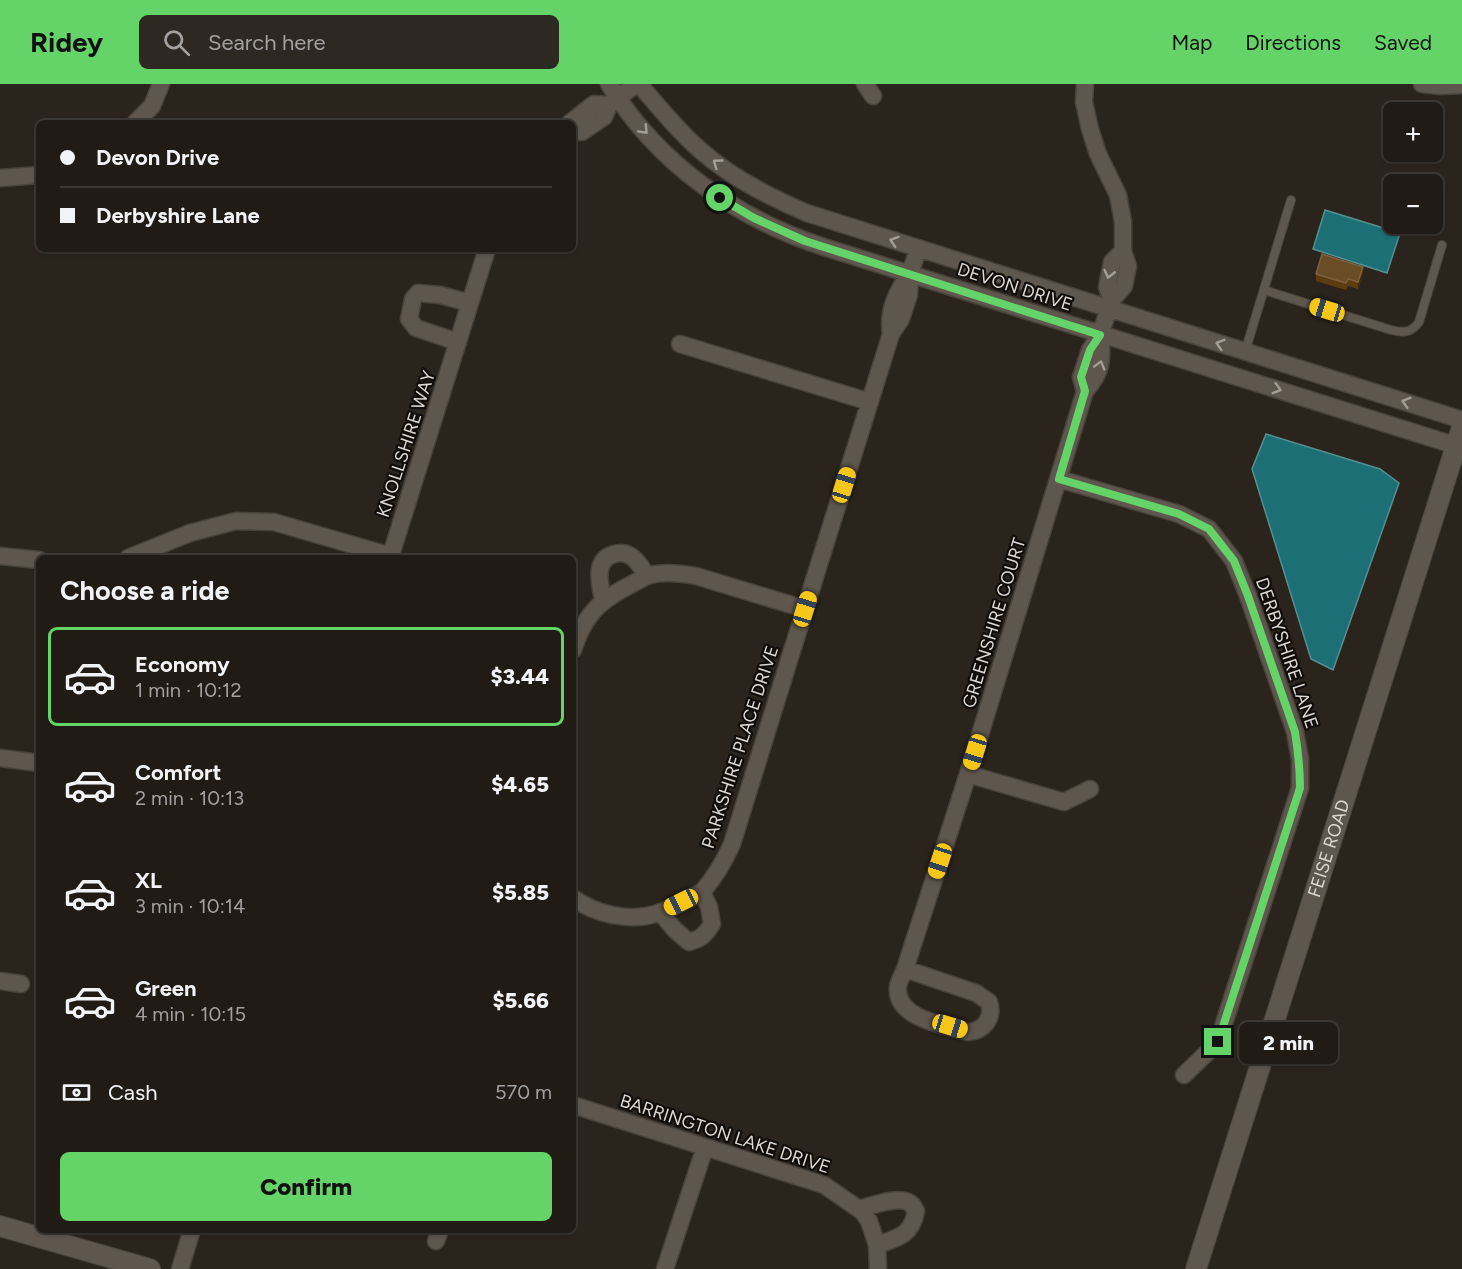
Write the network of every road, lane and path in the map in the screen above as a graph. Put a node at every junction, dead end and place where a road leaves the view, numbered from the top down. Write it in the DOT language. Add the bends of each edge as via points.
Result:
graph roads {
  1 [pos="161,84"];
  2 [pos="638,84"];
  3 [pos="1085,84"];
  4 [pos="1422,84"];
  5 [pos="1462,85"];
  6 [pos="612,96"];
  7 [pos="138,120"];
  8 [pos="574,120"];
  9 [pos="576,132"];
  10 [pos="36,175"];
  11 [pos="0,178"];
  12 [pos="1291,200"];
  13 [pos="1442,245"];
  14 [pos="918,249"];
  15 [pos="486,252"];
  16 [pos="909,274"];
  17 [pos="1264,290"];
  18 [pos="470,303"];
  19 [pos="1111,305"];
  20 [pos="1100,335"];
  21 [pos="458,342"];
  22 [pos="680,344"];
  23 [pos="1245,352"];
  24 [pos="1237,377"];
  25 [pos="870,402"];
  26 [pos="1462,420"];
  27 [pos="1459,437"];
  28 [pos="1059,479"];
  29 [pos="159,552"];
  30 [pos="144,555"];
  31 [pos="383,555"];
  32 [pos="391,555"];
  33 [pos="0,556"];
  34 [pos="36,560"];
  35 [pos="647,576"];
  36 [pos="603,600"];
  37 [pos="805,609"];
  38 [pos="576,644"];
  39 [pos="0,758"];
  40 [pos="36,763"];
  41 [pos="968,774"];
  42 [pos="1090,789"];
  43 [pos="702,892"];
  44 [pos="576,900"];
  45 [pos="660,912"];
  46 [pos="905,969"];
  47 [pos="0,981"];
  48 [pos="21,984"];
  49 [pos="1184,1075"];
  50 [pos="576,1106"];
  51 [pos="705,1147"];
  52 [pos="859,1209"];
  53 [pos="0,1226"];
  54 [pos="191,1233"];
  55 [pos="877,1245"];
  56 [pos="150,1269"];
  57 [pos="180,1269"];
  58 [pos="665,1269"];
  59 [pos="878,1269"];
  60 [pos="1197,1269"];
  1 -- 7 [label="street" via="152,106"];
  2 -- 6 [label="street"];
  14 -- 2 [label="street, DEVON DRIVE, one-way" via="807,213 743,181 699,150"];
  3 -- 19 [label="street" via="1090,129 1118,195 1123,222 1123,251 1112,262 1107,287"];
  4 -- 5 [label="street"];
  6 -- 8 [label="street"];
  6 -- 9 [label="street" via="603,117"];
  6 -- 16 [label="street, DEVON DRIVE, one-way" via="681,168 743,212 805,241"];
  10 -- 11 [label="street"];
  12 -- 17 [label="lane"];
  13 -- 17 [label="lane" via="1419,322 1410,332 1391,330"];
  14 -- 16 [label="street, PARKSHIRE PLACE DRIVE"];
  14 -- 19 [label="street, DEVON DRIVE"];
  15 -- 18 [label="street, KNOLLSHIRE WAY"];
  16 -- 20 [label="street, DEVON DRIVE"];
  16 -- 25 [label="street, PARKSHIRE PLACE DRIVE" via="895,300 889,320 891,334"];
  17 -- 23 [label="lane"];
  18 -- 21 [label="street, KNOLLSHIRE WAY"];
  18 -- 21 [label="street" via="418,293 409,311 409,319 416,328"];
  19 -- 20 [label="street, GREENSHIRE COURT"];
  23 -- 19 [label="street, DEVON DRIVE, one-way"];
  20 -- 24 [label="street, DEVON DRIVE"];
  20 -- 28 [label="street, GREENSHIRE COURT" via="1081,377 1085,391"];
  21 -- 32 [label="street, KNOLLSHIRE WAY"];
  22 -- 25 [label="street"];
  23 -- 24 [label="street"];
  26 -- 23 [label="street, DEVON DRIVE, one-way"];
  24 -- 27 [label="street, DEVON DRIVE, one-way"];
  25 -- 37 [label="street, PARKSHIRE PLACE DRIVE"];
  27 -- 60 [label="street, FEISE ROAD"];
  28 -- 41 [label="street, GREENSHIRE COURT"];
  28 -- 49 [label="street, DERBYSHIRE LANE" via="1179,514 1209,529 1234,561 1295,732 1300,788 1218,1042"];
  29 -- 30 [label="street"];
  29 -- 31 [label="street" via="190,533 236,520 274,522"];
  33 -- 34 [label="street"];
  35 -- 36 [label="street"];
  35 -- 36 [label="street" via="633,557 621,552 610,554 599,570"];
  35 -- 37 [label="street" via="696,576"];
  36 -- 38 [label="street"];
  37 -- 43 [label="street, PARKSHIRE PLACE DRIVE" via="732,844 722,867"];
  39 -- 40 [label="street"];
  41 -- 42 [label="street" via="1064,802"];
  41 -- 46 [label="street, GREENSHIRE COURT"];
  43 -- 45 [label="street, PARKSHIRE PLACE DRIVE"];
  43 -- 45 [label="street" via="712,924 705,936 697,940 689,942"];
  44 -- 45 [label="street, PARKSHIRE PLACE DRIVE" via="603,913 633,917"];
  46 -- 46 [label="street, GREENSHIRE COURT" via="898,987 905,1009 968,1032 984,1027 991,1014 989,1002 976,993"];
  47 -- 48 [label="street"];
  50 -- 51 [label="street, BARRINGTON LAKE DRIVE"];
  51 -- 52 [label="street, BARRINGTON LAKE DRIVE" via="814,1180"];
  51 -- 58 [label="street"];
  52 -- 55 [label="street, BARRINGTON LAKE DRIVE" via="869,1221"];
  52 -- 55 [label="street" via="903,1200 916,1211 914,1224 900,1237"];
  53 -- 56 [label="street"];
  54 -- 57 [label="street"];
  55 -- 59 [label="street, BARRINGTON LAKE DRIVE"];
}
